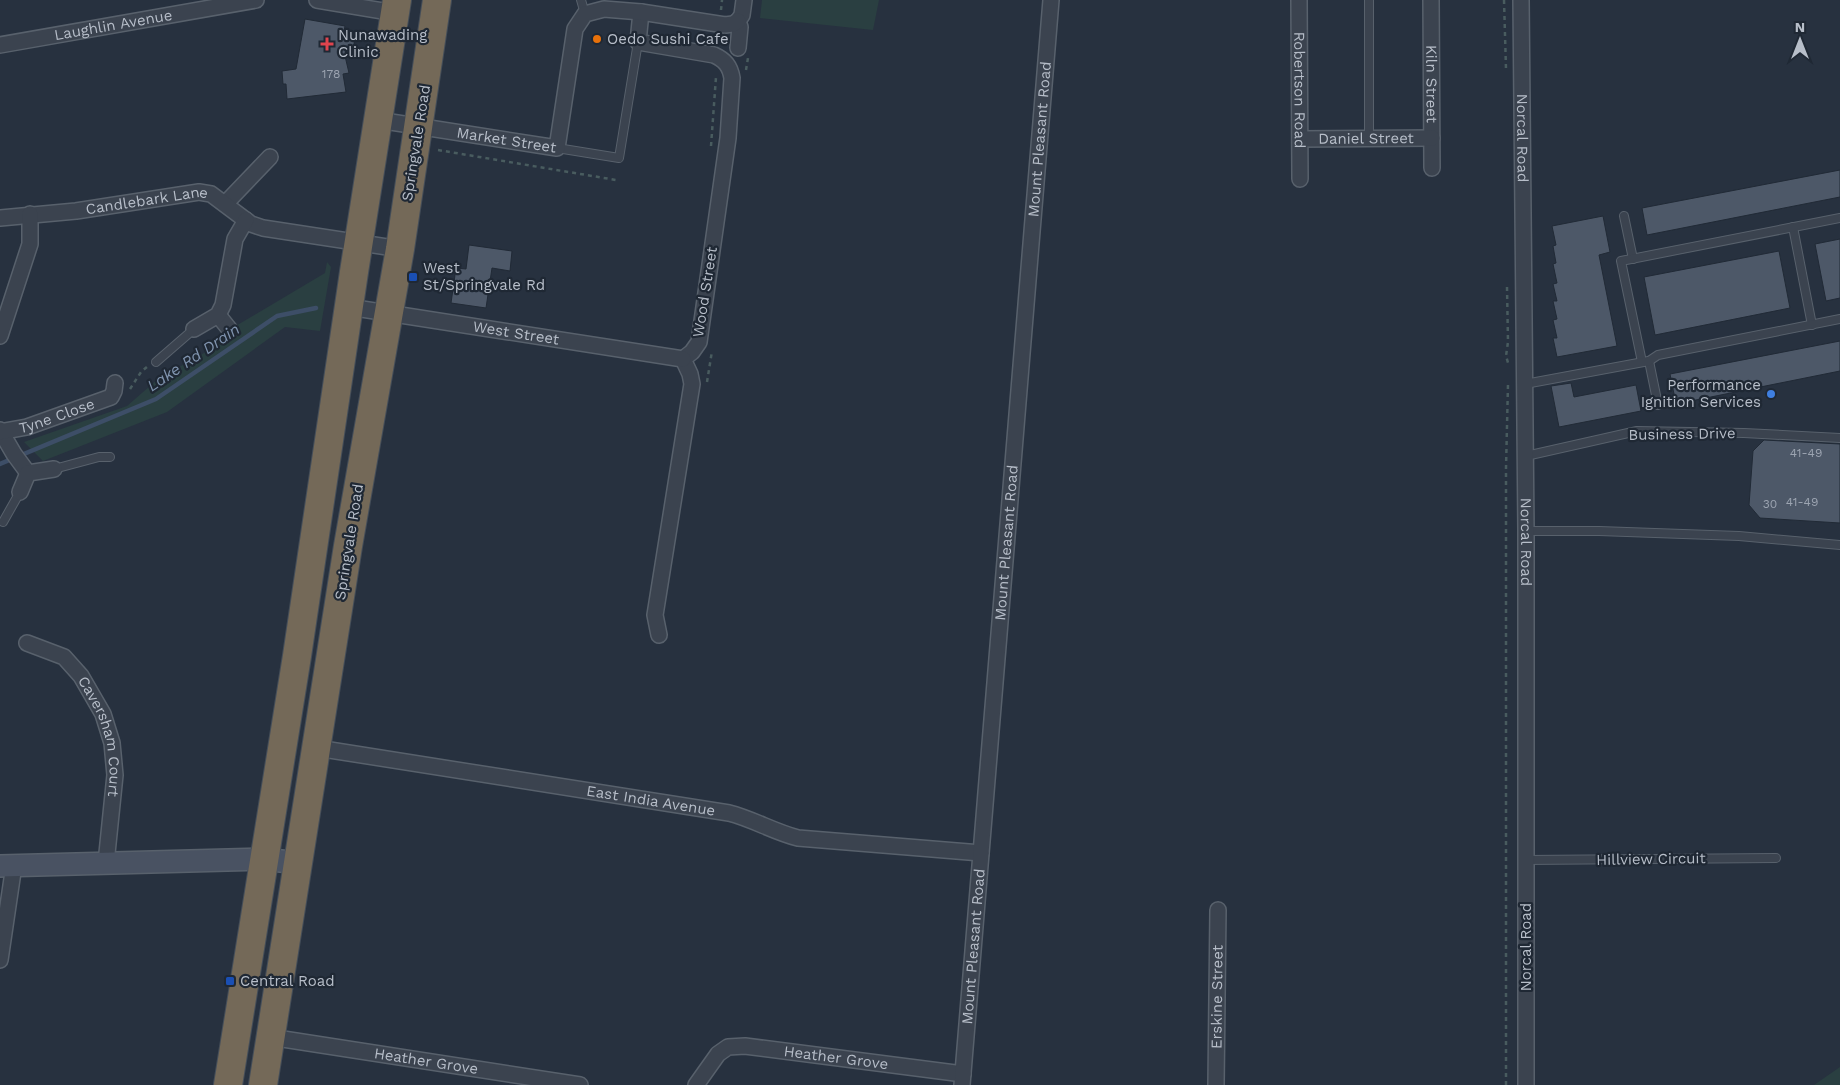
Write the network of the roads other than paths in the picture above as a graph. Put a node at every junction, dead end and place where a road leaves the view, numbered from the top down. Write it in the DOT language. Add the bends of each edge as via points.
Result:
graph roads {
  1 [pos="256,0"];
  2 [pos="317,0"];
  3 [pos="437,0"];
  4 [pos="744,0"];
  5 [pos="1051,0"];
  6 [pos="1299,0"];
  7 [pos="1369,0"];
  8 [pos="1431,0"];
  9 [pos="1522,0"];
  10 [pos="396,7"];
  11 [pos="583,7"];
  12 [pos="641,12"];
  13 [pos="738,21"];
  14 [pos="638,42"];
  15 [pos="0,45"];
  16 [pos="738,48"];
  17 [pos="378,120"];
  18 [pos="419,126"];
  19 [pos="1300,138"];
  20 [pos="1369,138"];
  21 [pos="1432,138"];
  22 [pos="557,148"];
  23 [pos="270,157"];
  24 [pos="1432,168"];
  25 [pos="1300,179"];
  26 [pos="225,204"];
  27 [pos="30,214"];
  28 [pos="1624,216"];
  29 [pos="0,218"];
  30 [pos="1840,218"];
  31 [pos="246,220"];
  32 [pos="1793,228"];
  33 [pos="358,243"];
  34 [pos="400,249"];
  35 [pos="1633,259"];
  36 [pos="349,307"];
  37 [pos="388,314"];
  38 [pos="218,315"];
  39 [pos="1840,319"];
  40 [pos="1812,324"];
  41 [pos="194,329"];
  42 [pos="230,330"];
  43 [pos="0,336"];
  44 [pos="682,359"];
  45 [pos="1645,361"];
  46 [pos="156,362"];
  47 [pos="1525,384"];
  48 [pos="115,393"];
  49 [pos="1658,405"];
  50 [pos="0,431"];
  51 [pos="1840,438"];
  52 [pos="1526,456"];
  53 [pos="110,457"];
  54 [pos="21,463"];
  55 [pos="54,469"];
  56 [pos="20,492"];
  57 [pos="3,522"];
  58 [pos="1526,531"];
  59 [pos="1840,545"];
  60 [pos="659,635"];
  61 [pos="27,642"];
  62 [pos="316,748"];
  63 [pos="981,853"];
  64 [pos="1776,858"];
  65 [pos="264,859"];
  66 [pos="1525,860"];
  67 [pos="106,863"];
  68 [pos="298,863"];
  69 [pos="7,865"];
  70 [pos="1218,910"];
  71 [pos="0,960"];
  72 [pos="270,1036"];
  73 [pos="963,1079"];
  74 [pos="228,1085"];
  75 [pos="263,1085"];
  76 [pos="580,1085"];
  77 [pos="696,1085"];
  78 [pos="1216,1085"];
  79 [pos="1526,1085"];
  1 -- 15 [label="street, Laughlin Avenue"];
  2 -- 10 [label="street"];
  3 -- 18 [label="highway, Springvale Road"];
  4 -- 13 [label="street"];
  5 -- 63 [label="street, Mount Pleasant Road"];
  6 -- 19 [label="street, Robertson Road"];
  7 -- 20 [label="lane"];
  8 -- 21 [label="street, Kiln Street"];
  9 -- 47 [label="street, Norcal Road"];
  10 -- 17 [label="highway"];
  11 -- 12 [label="street, Market Street"];
  11 -- 22 [label="street, Market Street" via="575,30"];
  12 -- 13 [label="street, Market Street" via="725,25"];
  12 -- 14 [label="street"];
  13 -- 16 [label="street"];
  14 -- 22 [label="lane" via="619,158"];
  14 -- 44 [label="street, Wood Street" via="714,55 730,68 732,78 728,138 699,342"];
  17 -- 18 [label="street, Market Street"];
  17 -- 33 [label="highway"];
  18 -- 22 [label="street, Market Street"];
  18 -- 34 [label="highway, Springvale Road"];
  19 -- 20 [label="street, Daniel Street"];
  19 -- 25 [label="street, Robertson Road"];
  20 -- 21 [label="street, Daniel Street"];
  21 -- 24 [label="street, Kiln Street"];
  23 -- 26 [label="street"];
  26 -- 27 [label="street, Candlebark Lane" via="211,194 194,192"];
  26 -- 31 [label="street, Candlebark Lane"];
  27 -- 29 [label="street, Candlebark Lane"];
  27 -- 43 [label="street" via="30,244"];
  28 -- 35 [label="lane"];
  30 -- 32 [label="lane"];
  31 -- 33 [label="street, Candlebark Lane" via="263,228"];
  31 -- 38 [label="street" via="235,239 223,305"];
  32 -- 35 [label="lane"];
  32 -- 40 [label="lane"];
  33 -- 34 [label="street, Candlebark Lane"];
  33 -- 36 [label="highway"];
  34 -- 37 [label="highway, Springvale Road"];
  35 -- 45 [label="lane" via="1622,261"];
  36 -- 37 [label="street, West Street"];
  36 -- 65 [label="highway"];
  37 -- 44 [label="street, West Street"];
  37 -- 62 [label="highway, Springvale Road"];
  38 -- 41 [label="street"];
  38 -- 42 [label="street"];
  39 -- 40 [label="lane"];
  40 -- 45 [label="lane" via="1658,355"];
  41 -- 46 [label="lane"];
  44 -- 60 [label="street" via="692,384 655,615"];
  45 -- 47 [label="lane"];
  45 -- 49 [label="lane"];
  47 -- 52 [label="street, Norcal Road"];
  48 -- 50 [label="street, Tyne Close" via="27,427"];
  50 -- 54 [label="street"];
  51 -- 52 [label="lane, Business Drive" via="1744,432 1637,431"];
  52 -- 58 [label="street, Norcal Road"];
  53 -- 55 [label="lane"];
  54 -- 55 [label="street"];
  54 -- 56 [label="street"];
  56 -- 57 [label="lane"];
  58 -- 59 [label="lane" via="1739,536"];
  58 -- 66 [label="street, Norcal Road"];
  61 -- 67 [label="street, Caversham Court" via="64,658 81,676 103,714 112,743 115,775"];
  62 -- 63 [label="street, East India Avenue" via="729,813 798,838"];
  62 -- 68 [label="highway, Springvale Road"];
  63 -- 73 [label="street, Mount Pleasant Road"];
  64 -- 66 [label="lane, Hillview Circuit"];
  65 -- 67 [label="street"];
  65 -- 68 [label="street"];
  65 -- 74 [label="highway"];
  66 -- 79 [label="street, Norcal Road"];
  67 -- 69 [label="street"];
  68 -- 72 [label="highway, Springvale Road"];
  69 -- 71 [label="street"];
  70 -- 78 [label="street, Erskine Street"];
  72 -- 75 [label="highway, Springvale Road"];
  72 -- 76 [label="street, Heather Grove"];
  73 -- 77 [label="street, Heather Grove" via="744,1046 728,1047 718,1054"];
}
